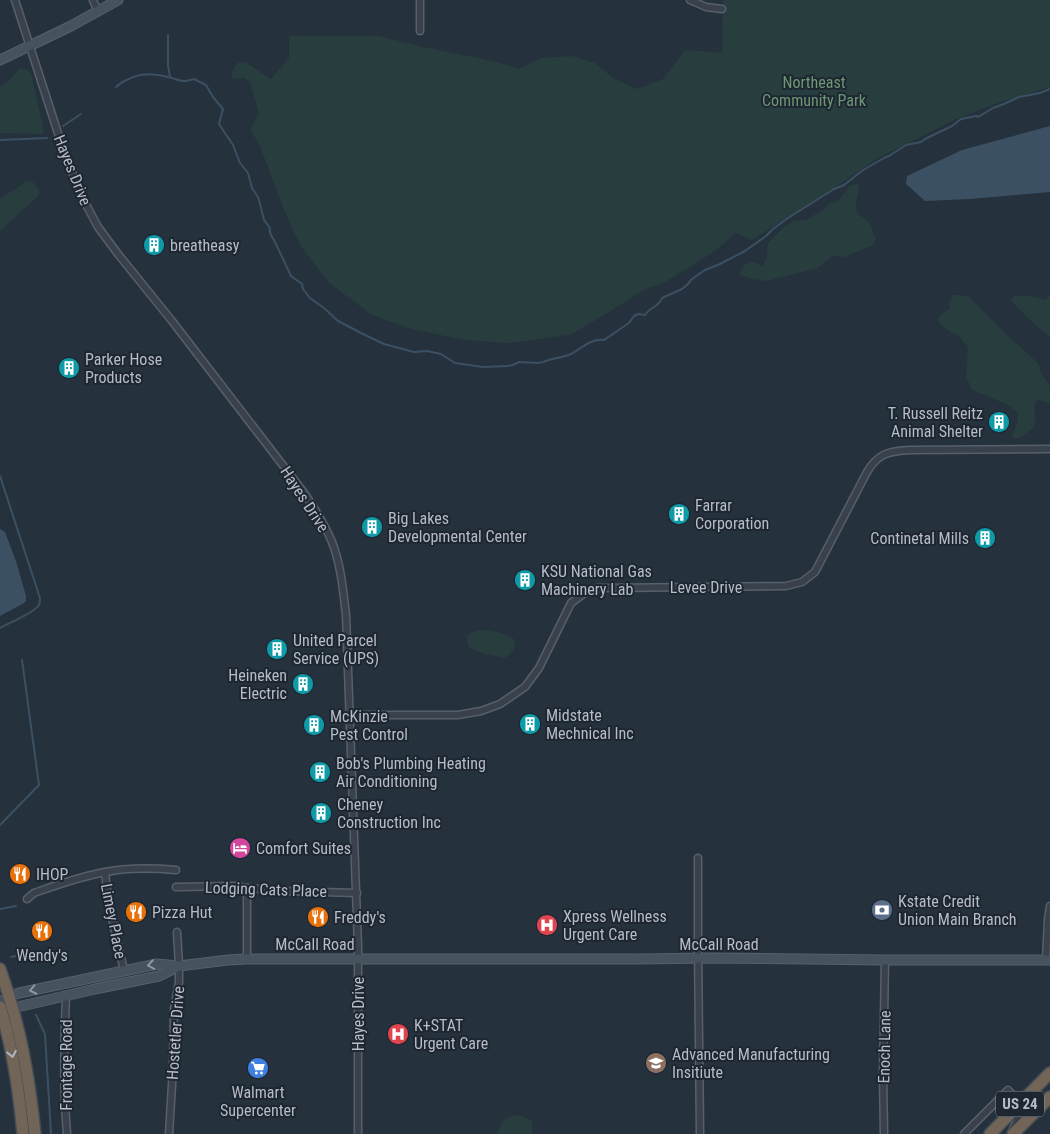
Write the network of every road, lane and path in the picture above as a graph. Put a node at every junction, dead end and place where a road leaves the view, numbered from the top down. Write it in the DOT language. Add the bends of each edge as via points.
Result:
graph roads {
  1 [pos="15,0"];
  2 [pos="93,0"];
  3 [pos="118,0"];
  4 [pos="420,0"];
  5 [pos="690,0"];
  6 [pos="722,9"];
  7 [pos="98,12"];
  8 [pos="420,32"];
  9 [pos="29,46"];
  10 [pos="0,60"];
  11 [pos="1050,449"];
  12 [pos="349,715"];
  13 [pos="698,858"];
  14 [pos="176,870"];
  15 [pos="105,872"];
  16 [pos="176,887"];
  17 [pos="247,888"];
  18 [pos="356,893"];
  19 [pos="27,899"];
  20 [pos="1050,906"];
  21 [pos="177,932"];
  22 [pos="698,958"];
  23 [pos="247,960"];
  24 [pos="358,960"];
  25 [pos="885,960"];
  26 [pos="1048,960"];
  27 [pos="179,966"];
  28 [pos="0,969"];
  29 [pos="124,970"];
  30 [pos="99,976"];
  31 [pos="96,989"];
  32 [pos="66,996"];
  33 [pos="2,1002"];
  34 [pos="13,1008"];
  35 [pos="1050,1073"];
  36 [pos="1050,1097"];
  37 [pos="1019,1104"];
  38 [pos="23,1134"];
  39 [pos="35,1134"];
  40 [pos="67,1134"];
  41 [pos="169,1134"];
  42 [pos="358,1134"];
  43 [pos="700,1134"];
  44 [pos="884,1134"];
  45 [pos="964,1134"];
  46 [pos="990,1134"];
  47 [pos="1012,1134"];
  1 -- 9 [label="street, Hayes Drive"];
  2 -- 7 [label="street"];
  3 -- 7 [label="main road"];
  4 -- 8 [label="street"];
  5 -- 6 [label="street"];
  7 -- 9 [label="main road"];
  9 -- 10 [label="main road"];
  9 -- 12 [label="street, Hayes Drive" via="65,155 98,227 305,494 331,541 341,575 345,608"];
  11 -- 12 [label="street, Levee Drive" via="910,450 883,454 871,465 815,572 802,582 786,586 598,588 571,603 539,668 525,687 500,704 458,715"];
  12 -- 18 [label="street, Hayes Drive"];
  13 -- 22 [label="street"];
  14 -- 15 [label="street" via="153,868"];
  15 -- 19 [label="street" via="34,893"];
  15 -- 29 [label="street, Limey Place" via="107,898"];
  16 -- 17 [label="street, Lodging Cats Place"];
  17 -- 18 [label="street, Lodging Cats Place"];
  17 -- 23 [label="street"];
  18 -- 24 [label="street, Hayes Drive"];
  20 -- 26 [label="street"];
  21 -- 27 [label="street, Hostetler Drive"];
  22 -- 24 [label="main road, McCall Road"];
  22 -- 25 [label="main road, McCall Road"];
  22 -- 43 [label="street"];
  23 -- 24 [label="main road, McCall Road"];
  23 -- 27 [label="main road, McCall Road"];
  24 -- 42 [label="street, Hayes Drive"];
  25 -- 26 [label="main road, McCall Road"];
  25 -- 44 [label="street, Enoch Lane"];
  27 -- 29 [label="main road, McCall Road, one-way" via="157,964"];
  27 -- 31 [label="main road, McCall Road" via="159,976"];
  27 -- 41 [label="street, Hostetler Drive"];
  28 -- 33 [label="highway"];
  29 -- 30 [label="main road, McCall Road"];
  29 -- 31 [label="main road" via="119,978"];
  30 -- 32 [label="main road"];
  30 -- 33 [label="main road, McCall Road, one-way" via="19,993"];
  31 -- 32 [label="main road, McCall Road"];
  32 -- 34 [label="main road, McCall Road"];
  32 -- 40 [label="street, Frontage Road" via="64,1102"];
  33 -- 34 [label="highway"];
  33 -- 38 [label="highway, one-way"];
  34 -- 39 [label="highway" via="30,1085"];
  35 -- 37 [label="highway, US 24"];
  36 -- 47 [label="highway, US 24"];
  37 -- 45 [label="street" via="1008,1090"];
  37 -- 46 [label="highway, US 24"];
  37 -- 47 [label="street"];
}
